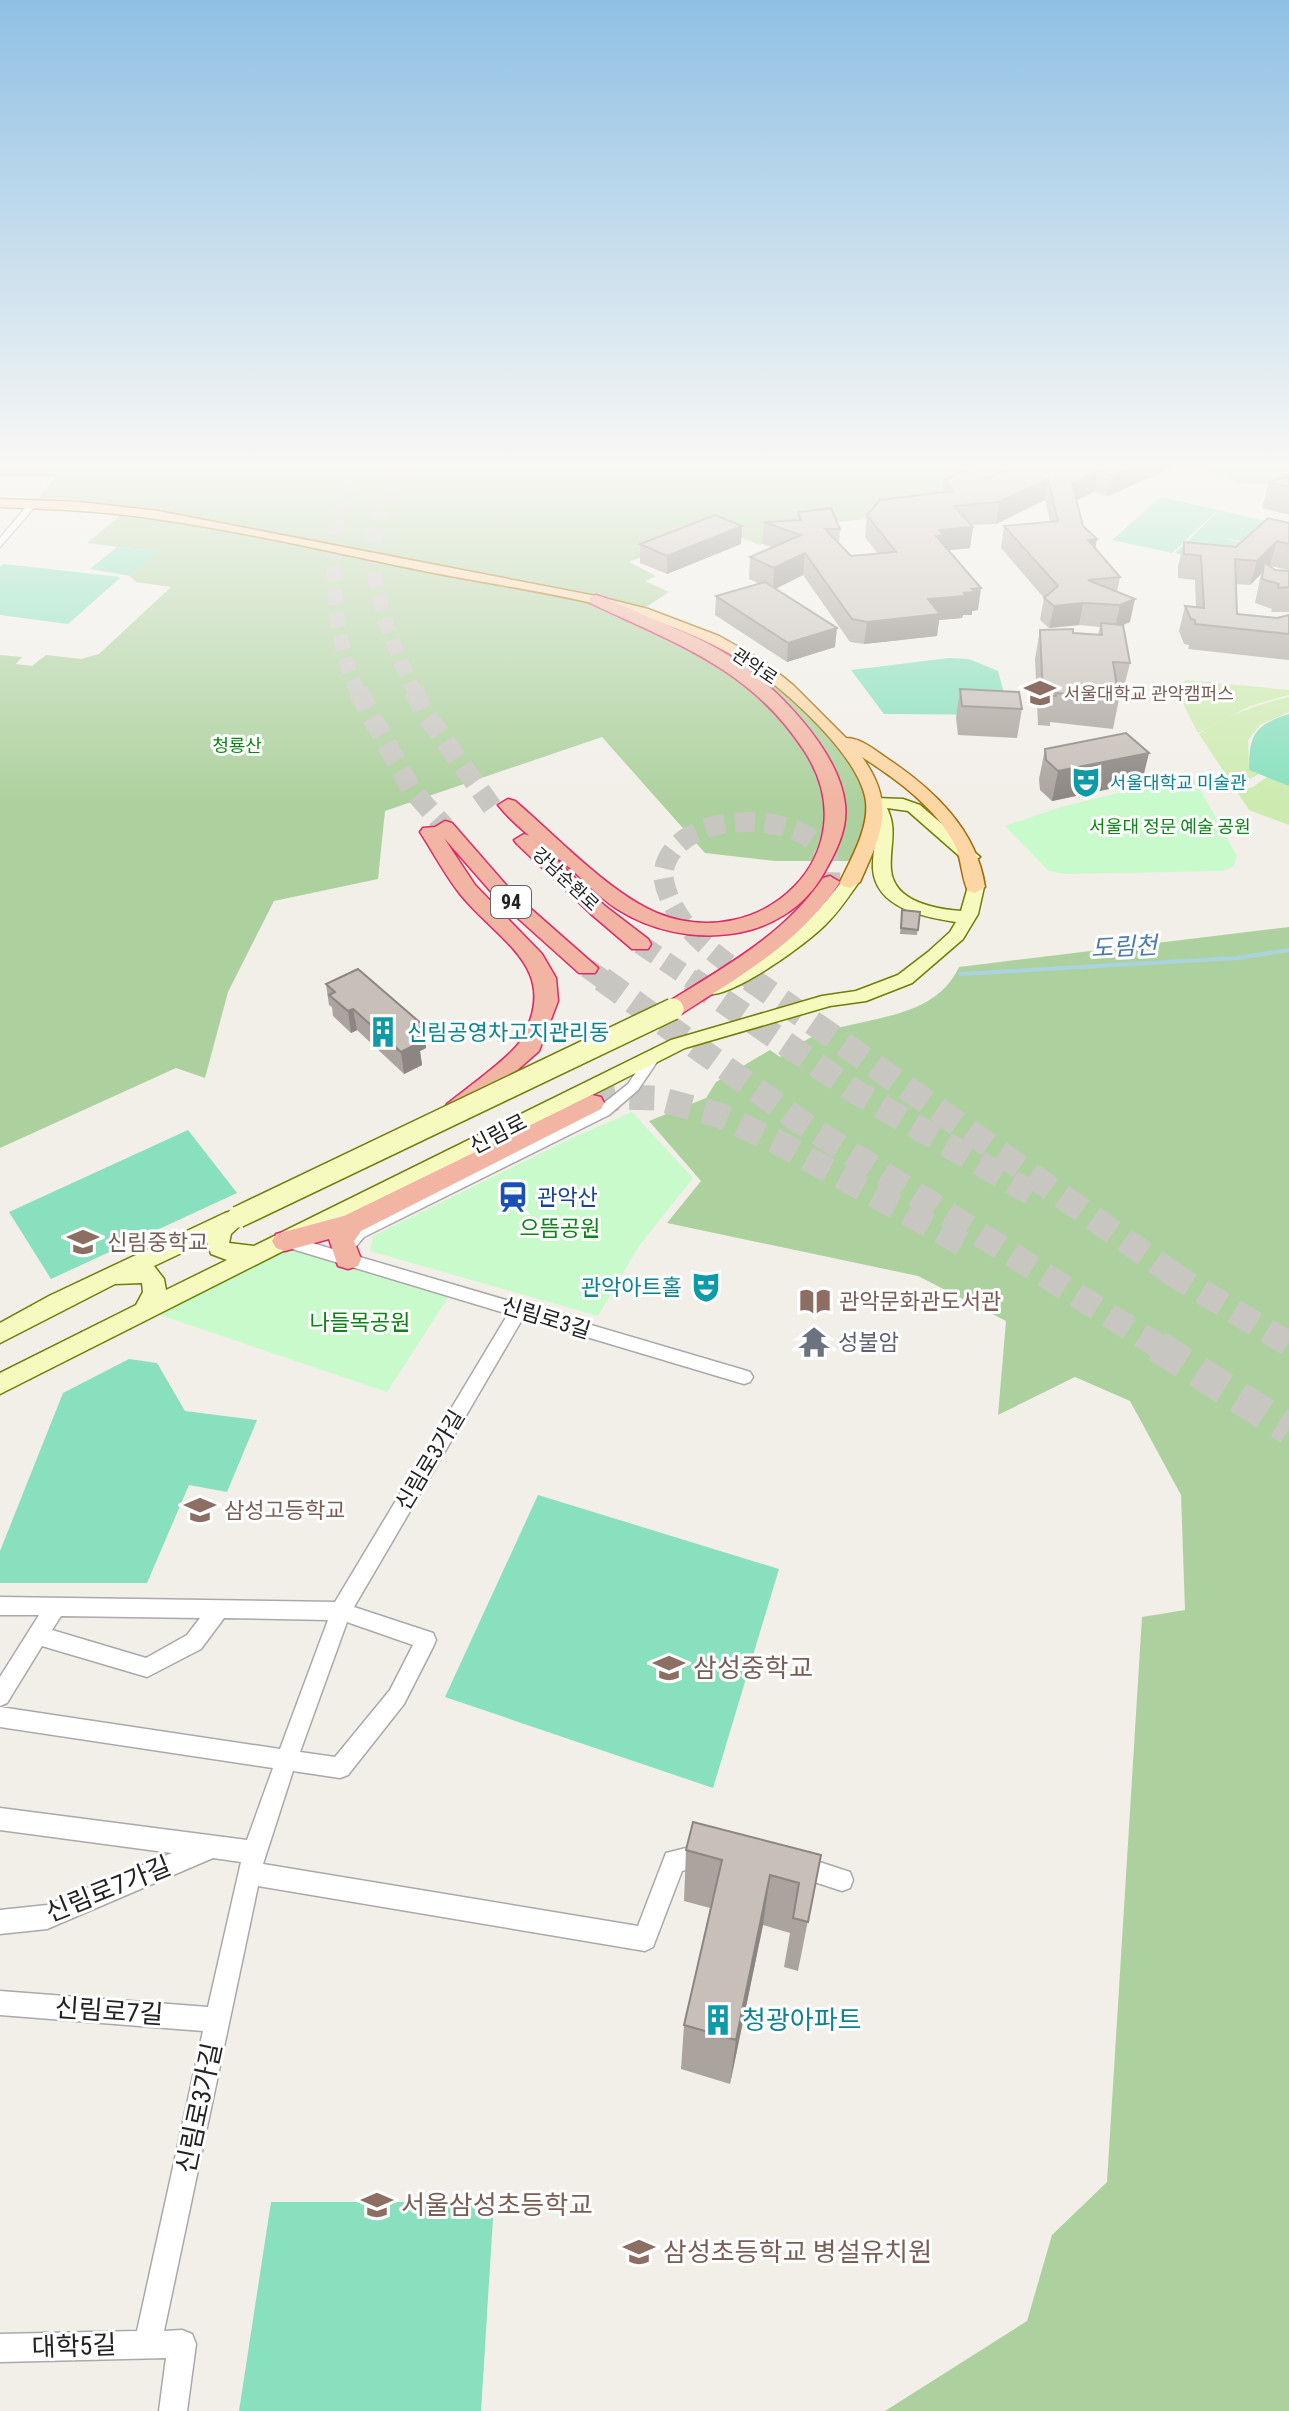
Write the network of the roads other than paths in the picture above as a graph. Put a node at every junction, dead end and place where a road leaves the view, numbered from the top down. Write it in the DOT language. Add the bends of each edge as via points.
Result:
graph roads {
  1 [pos="480,578"];
  2 [pos="596,600"];
  3 [pos="836,736"];
  4 [pos="876,803"];
  5 [pos="971,857"];
  6 [pos="840,882"];
  7 [pos="975,887"];
  8 [pos="967,917"];
  9 [pos="640,944"];
  10 [pos="587,968"];
  11 [pos="673,1009"];
  12 [pos="654,1056"];
  13 [pos="592,1103"];
  14 [pos="447,1117"];
  15 [pos="238,1217"];
  16 [pos="352,1224"];
  17 [pos="285,1241"];
  18 [pos="256,1253"];
  19 [pos="348,1259"];
  20 [pos="84,1289"];
  21 [pos="145,1310"];
  22 [pos="519,1310"];
  23 [pos="0,1334"];
  24 [pos="744,1377"];
  25 [pos="0,1384"];
  26 [pos="0,1606"];
  27 [pos="55,1607"];
  28 [pos="219,1609"];
  29 [pos="341,1611"];
  30 [pos="38,1635"];
  31 [pos="7,1670"];
  32 [pos="0,1696"];
  33 [pos="0,1717"];
  34 [pos="286,1761"];
  35 [pos="0,1819"];
  36 [pos="214,1846"];
  37 [pos="725,1850"];
  38 [pos="782,1861"];
  39 [pos="252,1862"];
  40 [pos="842,1880"];
  41 [pos="0,1922"];
  42 [pos="0,2003"];
  43 [pos="219,2020"];
  44 [pos="148,2343"];
  45 [pos="0,2348"];
  46 [pos="173,2411"];
  1 -- 2 [label="main road, 관악로"];
  2 -- 3 [label="main road, 관악로" via="641,611 733,650 774,676"];
  2 -- 9 [label="highway, 강남순환로 / 94" via="708,651 766,697 824,769 838,811 818,868 801,894 767,920 713,931 644,917 502,808 557,873"];
  3 -- 4 [label="main road, 관악로" via="863,770"];
  3 -- 5 [label="main road, 관악로" via="869,753 918,792 947,818"];
  4 -- 5 [label="main road" via="914,808"];
  4 -- 6 [label="main road" via="866,842"];
  4 -- 8 [label="main road" via="888,825 882,870 891,891 919,908"];
  5 -- 7 [label="main road, 관악로"];
  6 -- 11 [label="highway" via="776,941"];
  7 -- 8 [label="main road, 신림로"];
  8 -- 12 [label="main road, 신림로" via="935,956 890,986 678,1044"];
  10 -- 14 [label="highway, 94" via="438,829 467,889 534,959 545,978 547,1001 531,1046"];
  11 -- 14 [label="main road, 신림로, bridge"];
  12 -- 17 [label="main road, 신림로"];
  12 -- 19 [label="street" via="633,1087 604,1111 358,1233 346,1247"];
  13 -- 16 [label="highway"];
  14 -- 15 [label="main road, 신림로, bridge"];
  15 -- 18 [label="main road" via="221,1231 219,1248 236,1255"];
  15 -- 20 [label="main road, 신림로"];
  16 -- 17 [label="highway"];
  16 -- 19 [label="highway" via="341,1241"];
  17 -- 18 [label="main road, 신림로"];
  17 -- 19 [label="street, 신림로3길"];
  18 -- 21 [label="main road, 신림로"];
  19 -- 22 [label="street, 신림로3길"];
  20 -- 21 [label="main road" via="149,1273 156,1293"];
  20 -- 23 [label="main road, 신림로"];
  21 -- 25 [label="main road, 신림로"];
  22 -- 24 [label="street, 신림로3길"];
  22 -- 29 [label="street, 신림로3가길"];
  26 -- 27 [label="street"];
  27 -- 28 [label="street"];
  27 -- 30 [label="street"];
  28 -- 29 [label="street"];
  28 -- 30 [label="street" via="194,1642 147,1668"];
  29 -- 34 [label="street, 신림로3가길"];
  29 -- 34 [label="street" via="426,1640 397,1697 340,1768"];
  30 -- 31 [label="street"];
  31 -- 32 [label="street"];
  33 -- 34 [label="street"];
  34 -- 39 [label="street, 신림로3가길"];
  35 -- 36 [label="street"];
  36 -- 39 [label="street"];
  36 -- 41 [label="street, 신림로7가길" via="47,1917"];
  37 -- 39 [label="street" via="674,1861 645,1939"];
  38 -- 40 [label="street"];
  39 -- 43 [label="street, 신림로3가길"];
  42 -- 43 [label="street, 신림로7길"];
  43 -- 44 [label="street, 신림로3가길"];
  44 -- 45 [label="street, 대학5길"];
  44 -- 46 [label="street, 대학5길" via="182,2344"];
}
